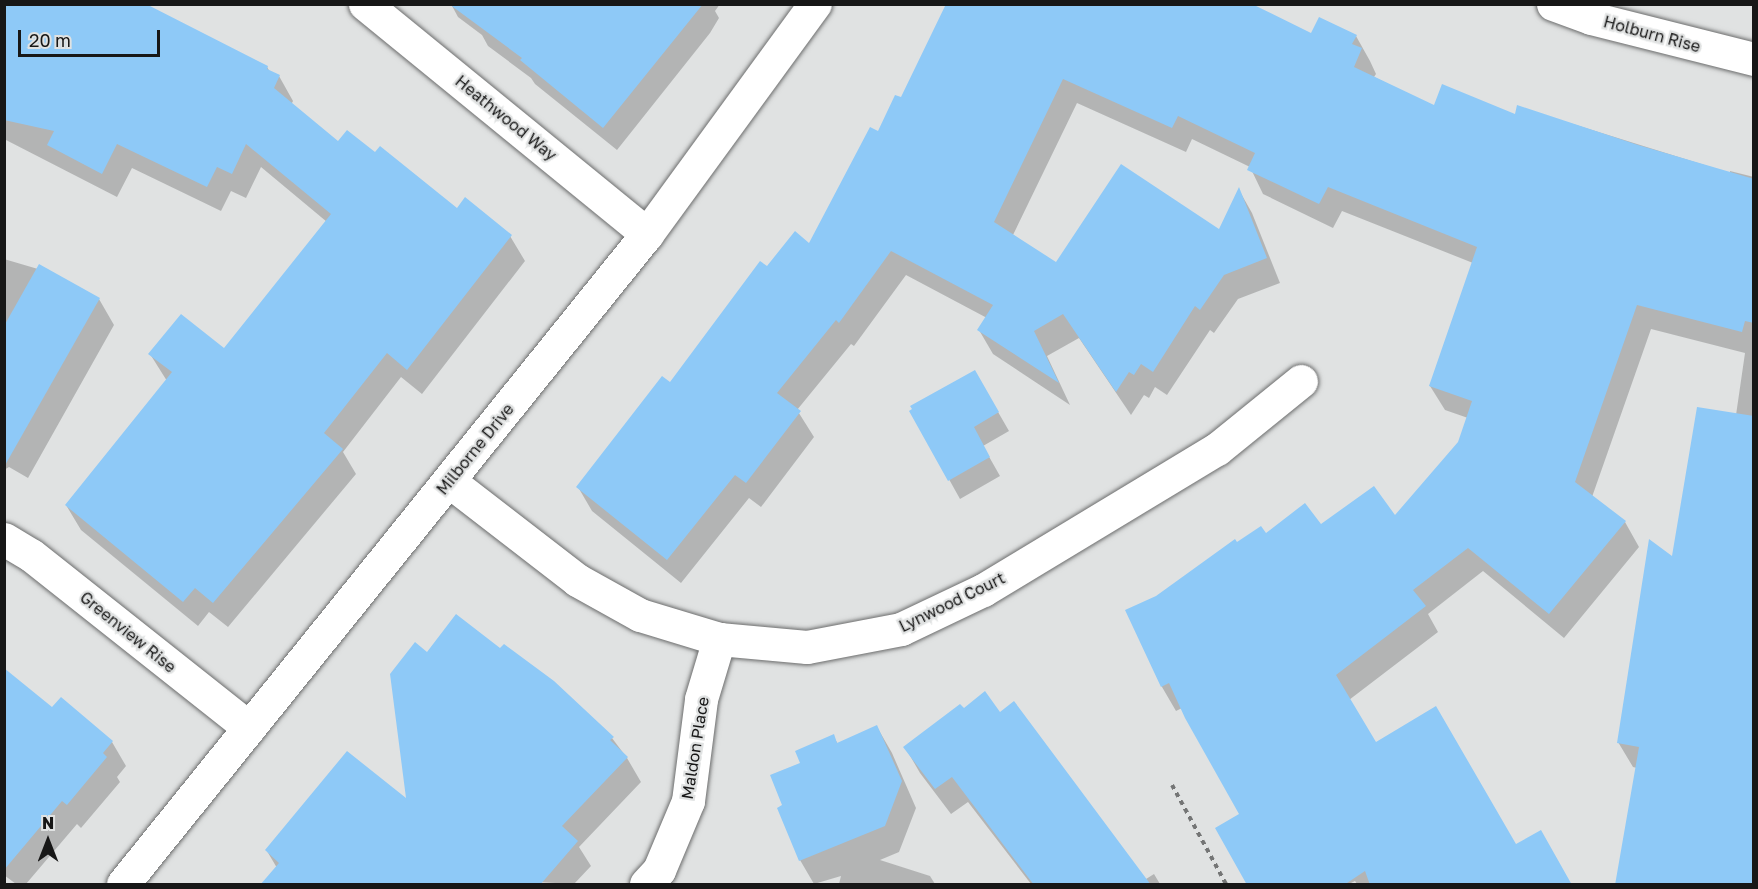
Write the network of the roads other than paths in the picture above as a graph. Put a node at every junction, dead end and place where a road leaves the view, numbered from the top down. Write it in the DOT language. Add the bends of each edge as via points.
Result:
graph roads {
  1 [pos="365,4"];
  2 [pos="815,4"];
  3 [pos="1553,4"];
  4 [pos="1754,59"];
  5 [pos="647,234"];
  6 [pos="1301,381"];
  7 [pos="448,481"];
  8 [pos="4,539"];
  9 [pos="718,639"];
  10 [pos="249,728"];
  11 [pos="123,885"];
  12 [pos="646,885"];
  1 -- 5 [label="street, Heathwood Way"];
  2 -- 5 [label="street, Milborne Drive"];
  3 -- 4 [label="street, Holburn Rise" via="1591,18"];
  5 -- 7 [label="street, Milborne Drive"];
  6 -- 9 [label="street, Lynwood Court" via="1217,449 983,590 901,628 807,647"];
  7 -- 9 [label="street, Lynwood Court" via="577,580 640,615"];
  7 -- 10 [label="street, Milborne Drive"];
  8 -- 10 [label="street, Greenview Rise" via="31,555"];
  9 -- 12 [label="street, Maldon Place" via="701,699 688,801 658,870"];
  10 -- 11 [label="street, Milborne Drive"];
}
